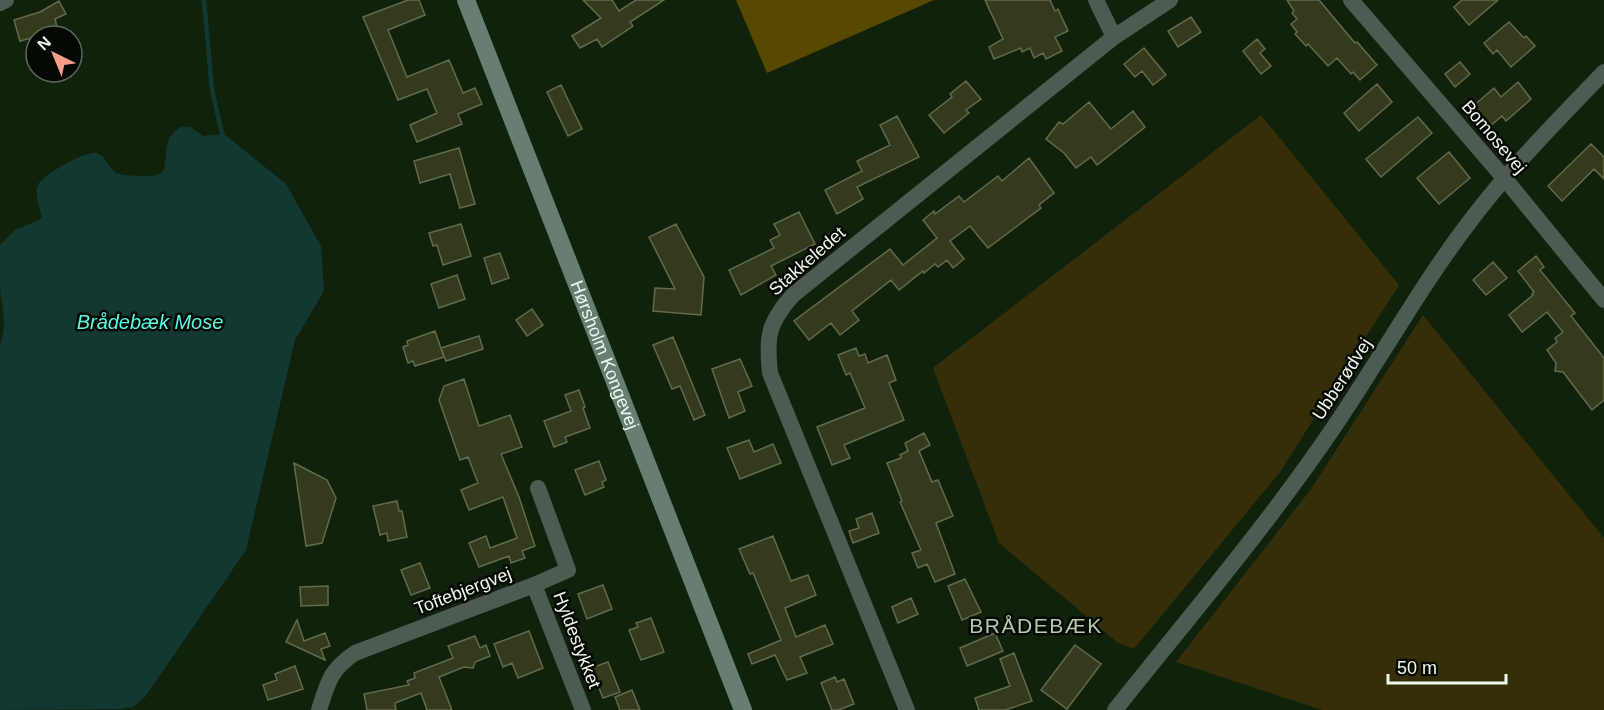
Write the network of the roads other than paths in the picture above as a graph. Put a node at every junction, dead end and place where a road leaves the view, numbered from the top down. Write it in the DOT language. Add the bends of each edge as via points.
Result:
graph roads {
  1 [pos="6,0"];
  2 [pos="466,0"];
  3 [pos="1096,0"];
  4 [pos="1170,0"];
  5 [pos="1351,0"];
  6 [pos="0,3"];
  7 [pos="1114,37"];
  8 [pos="1604,72"];
  9 [pos="1505,179"];
  10 [pos="1604,300"];
  11 [pos="538,488"];
  12 [pos="534,585"];
  13 [pos="319,710"];
  14 [pos="583,710"];
  15 [pos="743,710"];
  16 [pos="907,710"];
  17 [pos="1115,710"];
  1 -- 6 [label="street"];
  2 -- 15 [label="main road, Hørsholm Kongevej"];
  3 -- 7 [label="street"];
  4 -- 7 [label="street, Stakkeledet"];
  5 -- 9 [label="street, Bomosevej"];
  7 -- 16 [label="street, Stakkeledet" via="793,295 772,323 767,348 770,373"];
  8 -- 9 [label="street, Ubberødvej"];
  9 -- 10 [label="street, Bomosevej"];
  9 -- 17 [label="street, Ubberødvej" via="1447,252 1334,427 1278,504"];
  11 -- 12 [label="street, Toftebjergvej" via="568,570"];
  12 -- 13 [label="street, Toftebjergvej" via="355,653 340,664 328,681"];
  12 -- 14 [label="street, Hyldestykket"];
}
